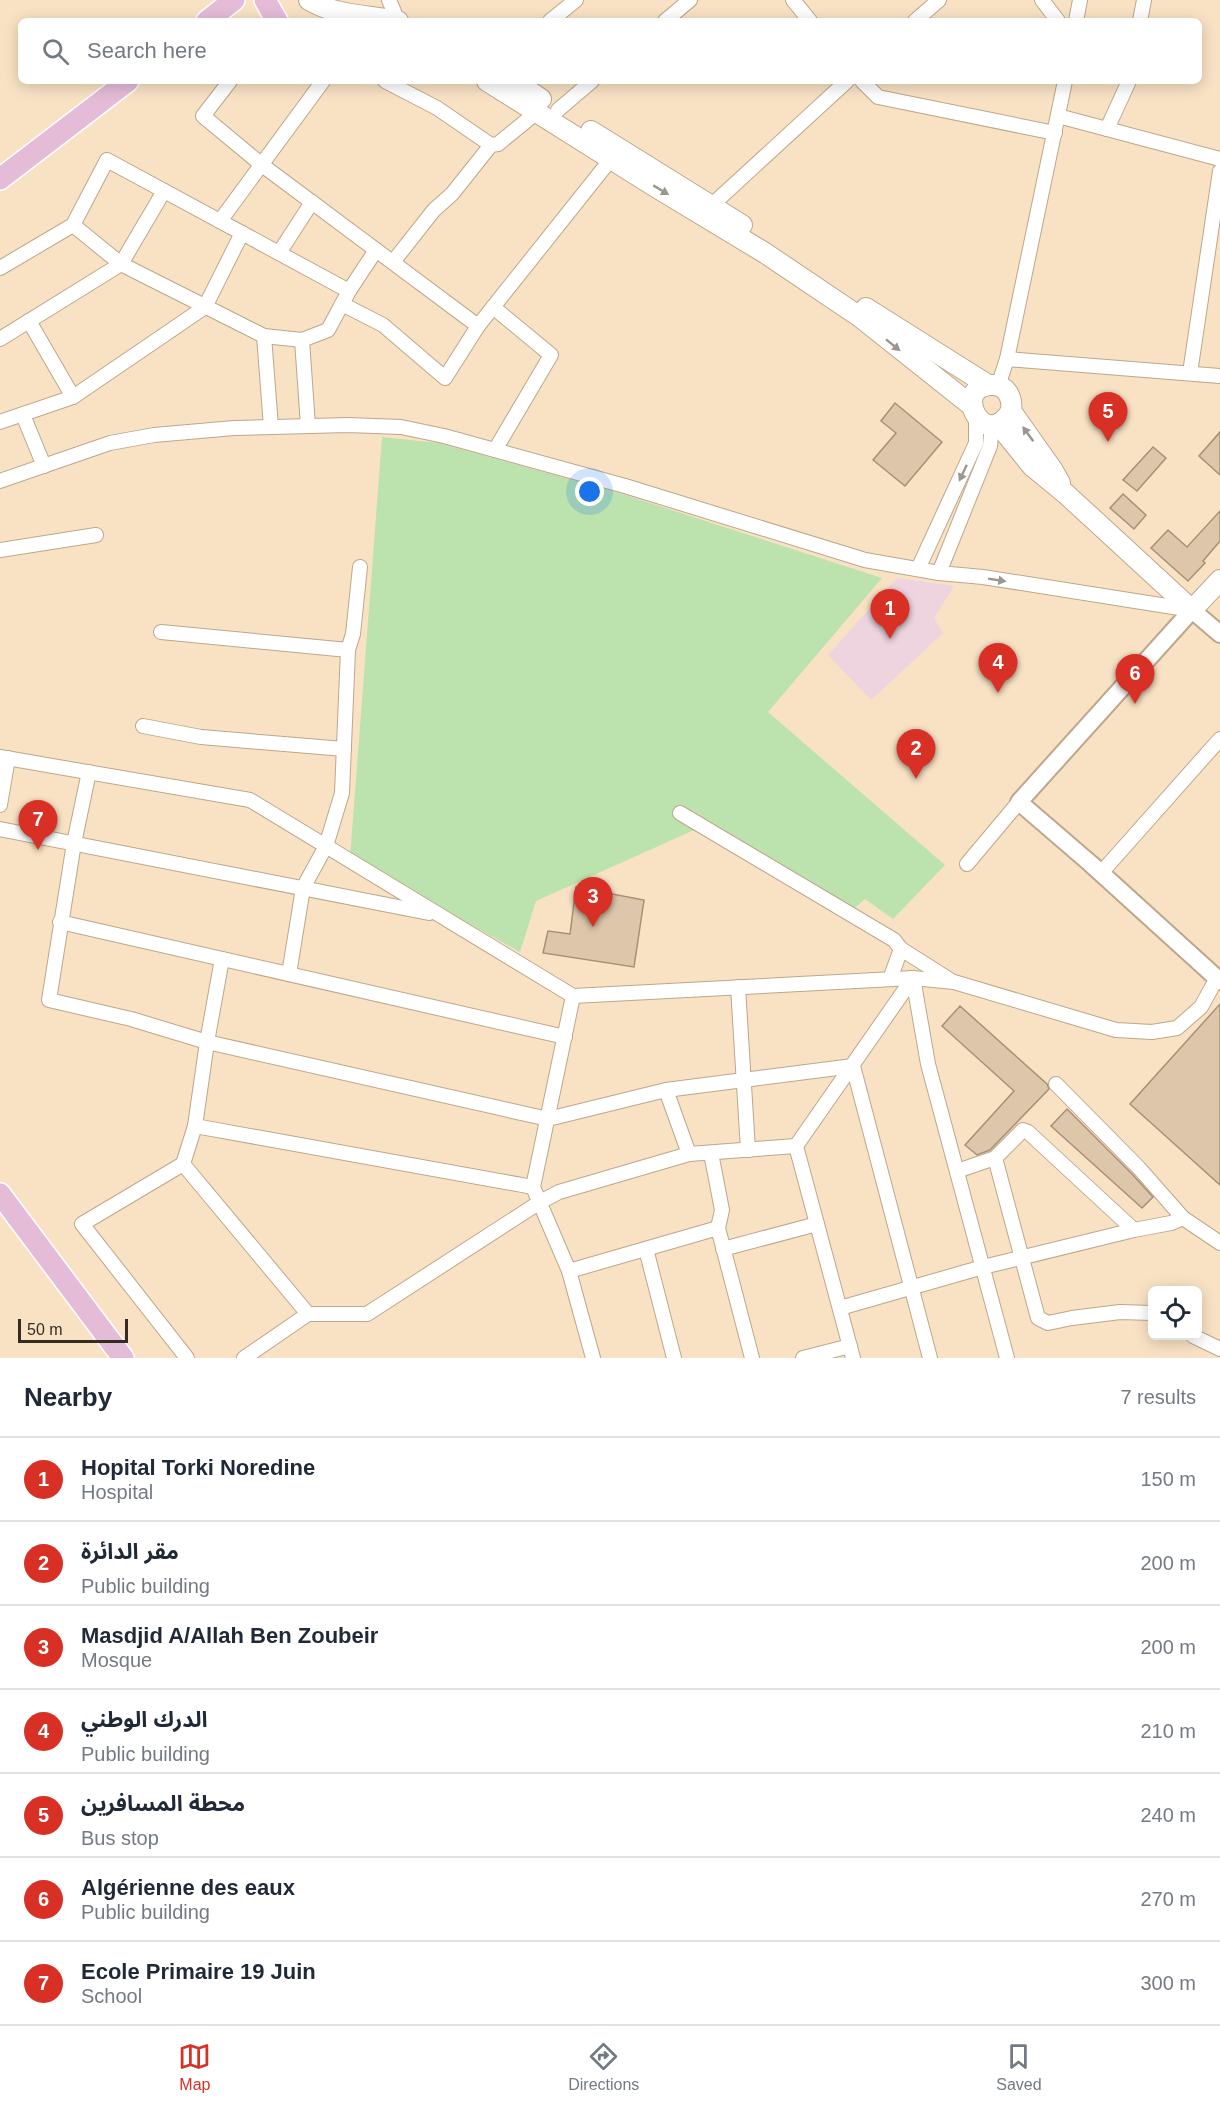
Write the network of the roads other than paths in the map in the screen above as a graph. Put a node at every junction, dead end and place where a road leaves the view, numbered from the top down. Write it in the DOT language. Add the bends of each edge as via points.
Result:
graph roads {
  1 [pos="234,0"];
  2 [pos="265,0"];
  3 [pos="309,0"];
  4 [pos="389,0"];
  5 [pos="576,0"];
  6 [pos="690,0"];
  7 [pos="793,0"];
  8 [pos="939,0"];
  9 [pos="1042,0"];
  10 [pos="1080,0"];
  11 [pos="1144,0"];
  12 [pos="211,18"];
  13 [pos="275,18"];
  14 [pos="378,18"];
  15 [pos="397,18"];
  16 [pos="554,18"];
  17 [pos="669,18"];
  18 [pos="808,18"];
  19 [pos="918,18"];
  20 [pos="1056,18"];
  21 [pos="1077,18"];
  22 [pos="1141,18"];
  23 [pos="124,84"];
  24 [pos="228,84"];
  25 [pos="321,84"];
  26 [pos="391,84"];
  27 [pos="492,84"];
  28 [pos="519,84"];
  29 [pos="588,84"];
  30 [pos="844,84"];
  31 [pos="865,84"];
  32 [pos="1064,84"];
  33 [pos="1128,84"];
  34 [pos="558,110"];
  35 [pos="537,112"];
  36 [pos="1058,116"];
  37 [pos="1107,129"];
  38 [pos="1055,133"];
  39 [pos="491,145"];
  40 [pos="611,159"];
  41 [pos="1220,159"];
  42 [pos="262,165"];
  43 [pos="1220,171"];
  44 [pos="0,179"];
  45 [pos="164,191"];
  46 [pos="312,202"];
  47 [pos="712,205"];
  48 [pos="220,221"];
  49 [pos="73,225"];
  50 [pos="242,233"];
  51 [pos="376,250"];
  52 [pos="279,253"];
  53 [pos="393,262"];
  54 [pos="121,264"];
  55 [pos="0,268"];
  56 [pos="349,291"];
  57 [pos="342,304"];
  58 [pos="205,306"];
  59 [pos="493,307"];
  60 [pos="29,321"];
  61 [pos="478,326"];
  62 [pos="264,336"];
  63 [pos="0,339"];
  64 [pos="302,340"];
  65 [pos="1007,359"];
  66 [pos="1190,373"];
  67 [pos="1220,376"];
  68 [pos="993,385"];
  69 [pos="74,397"];
  70 [pos="23,415"];
  71 [pos="990,416"];
  72 [pos="1,420"];
  73 [pos="308,426"];
  74 [pos="271,427"];
  75 [pos="495,450"];
  76 [pos="44,466"];
  77 [pos="0,481"];
  78 [pos="96,535"];
  79 [pos="0,550"];
  80 [pos="360,567"];
  81 [pos="918,569"];
  82 [pos="939,573"];
  83 [pos="1220,580"];
  84 [pos="1192,610"];
  85 [pos="161,632"];
  86 [pos="1220,634"];
  87 [pos="348,650"];
  88 [pos="143,726"];
  89 [pos="1220,739"];
  90 [pos="344,749"];
  91 [pos="4,758"];
  92 [pos="89,772"];
  93 [pos="1019,802"];
  94 [pos="0,805"];
  95 [pos="680,813"];
  96 [pos="0,829"];
  97 [pos="74,843"];
  98 [pos="326,846"];
  99 [pos="967,864"];
  100 [pos="1101,873"];
  101 [pos="303,888"];
  102 [pos="440,915"];
  103 [pos="60,922"];
  104 [pos="901,950"];
  105 [pos="222,959"];
  106 [pos="289,974"];
  107 [pos="913,978"];
  108 [pos="1219,978"];
  109 [pos="890,979"];
  110 [pos="954,982"];
  111 [pos="738,987"];
  112 [pos="573,996"];
  113 [pos="565,1037"];
  114 [pos="207,1042"];
  115 [pos="853,1066"];
  116 [pos="743,1080"];
  117 [pos="1056,1084"];
  118 [pos="666,1090"];
  119 [pos="548,1119"];
  120 [pos="195,1126"];
  121 [pos="796,1146"];
  122 [pos="748,1150"];
  123 [pos="711,1153"];
  124 [pos="689,1154"];
  125 [pos="995,1158"];
  126 [pos="183,1164"];
  127 [pos="957,1171"];
  128 [pos="533,1187"];
  129 [pos="0,1194"];
  130 [pos="540,1202"];
  131 [pos="1183,1218"];
  132 [pos="817,1224"];
  133 [pos="718,1228"];
  134 [pos="1134,1230"];
  135 [pos="1220,1243"];
  136 [pos="646,1249"];
  137 [pos="723,1249"];
  138 [pos="1021,1258"];
  139 [pos="983,1267"];
  140 [pos="569,1271"];
  141 [pos="910,1288"];
  142 [pos="840,1308"];
  143 [pos="1148,1313"];
  144 [pos="308,1314"];
  145 [pos="1202,1340"];
  146 [pos="1220,1350"];
  147 [pos="852,1352"];
  148 [pos="123,1358"];
  149 [pos="188,1358"];
  150 [pos="243,1358"];
  151 [pos="592,1358"];
  152 [pos="674,1358"];
  153 [pos="752,1358"];
  154 [pos="802,1358"];
  155 [pos="930,1358"];
  156 [pos="1007,1358"];
  1 -- 12 [label="main road"];
  2 -- 13 [label="main road"];
  3 -- 14 [label="main road" via="345,13"];
  4 -- 15 [label="street"];
  5 -- 16 [label="street"];
  6 -- 17 [label="street"];
  7 -- 18 [label="street"];
  8 -- 19 [label="street"];
  9 -- 20 [label="street"];
  10 -- 21 [label="street"];
  11 -- 22 [label="street"];
  23 -- 44 [label="main road"];
  24 -- 42 [label="street" via="202,116"];
  25 -- 42 [label="street"];
  26 -- 39 [label="street" via="437,108"];
  27 -- 35 [label="main road"];
  28 -- 34 [label="main road"];
  29 -- 34 [label="street"];
  30 -- 47 [label="street"];
  31 -- 38 [label="street" via="878,97"];
  32 -- 36 [label="street"];
  33 -- 37 [label="street"];
  34 -- 47 [label="main road"];
  35 -- 39 [label="street" via="498,144"];
  35 -- 40 [label="main road"];
  36 -- 37 [label="street"];
  36 -- 38 [label="street"];
  37 -- 41 [label="street"];
  38 -- 65 [label="street"];
  39 -- 53 [label="street"];
  40 -- 59 [label="street"];
  40 -- 71 [label="main road, one-way" via="765,253 860,317"];
  42 -- 46 [label="street"];
  42 -- 48 [label="street"];
  43 -- 66 [label="street"];
  45 -- 48 [label="street"];
  45 -- 49 [label="street" via="107,160"];
  45 -- 54 [label="street"];
  46 -- 51 [label="street"];
  46 -- 52 [label="street"];
  47 -- 68 [label="main road" via="886,321"];
  48 -- 50 [label="street"];
  49 -- 54 [label="street"];
  49 -- 55 [label="street"];
  50 -- 52 [label="street"];
  50 -- 58 [label="street"];
  51 -- 53 [label="street"];
  51 -- 56 [label="street"];
  52 -- 56 [label="street"];
  53 -- 61 [label="street"];
  54 -- 58 [label="street"];
  54 -- 60 [label="street"];
  56 -- 57 [label="street"];
  57 -- 61 [label="street" via="383,325 445,378"];
  57 -- 64 [label="street" via="328,330"];
  58 -- 62 [label="street"];
  58 -- 69 [label="street"];
  59 -- 61 [label="street"];
  59 -- 75 [label="street" via="551,356"];
  60 -- 63 [label="street"];
  60 -- 69 [label="street"];
  62 -- 64 [label="street"];
  62 -- 74 [label="street"];
  64 -- 73 [label="street"];
  65 -- 66 [label="street"];
  65 -- 68 [label="street"];
  66 -- 67 [label="street"];
  68 -- 71 [label="main road" via="1010,395 1011,400"];
  68 -- 71 [label="main road" via="978,390 972,400"];
  69 -- 70 [label="street"];
  70 -- 72 [label="street"];
  70 -- 76 [label="street"];
  71 -- 81 [label="street, one-way"];
  71 -- 82 [label="street" via="990,446"];
  71 -- 84 [label="main road" via="1052,469 1066,494"];
  73 -- 74 [label="street"];
  73 -- 75 [label="street" via="401,427"];
  74 -- 76 [label="street" via="154,435 110,443"];
  75 -- 81 [label="street" via="866,560"];
  76 -- 77 [label="street"];
  78 -- 79 [label="street"];
  80 -- 87 [label="street"];
  81 -- 82 [label="street"];
  82 -- 84 [label="street, one-way"];
  83 -- 84 [label="main road"];
  84 -- 86 [label="street"];
  84 -- 93 [label="street"];
  85 -- 87 [label="street"];
  87 -- 90 [label="street"];
  88 -- 90 [label="street" via="201,737"];
  89 -- 100 [label="street"];
  90 -- 98 [label="street" via="342,793"];
  91 -- 92 [label="street"];
  91 -- 94 [label="street"];
  92 -- 97 [label="street"];
  92 -- 98 [label="street" via="250,800"];
  93 -- 99 [label="street"];
  93 -- 100 [label="street"];
  95 -- 104 [label="street" via="894,940"];
  96 -- 97 [label="street"];
  97 -- 101 [label="street"];
  97 -- 103 [label="street"];
  98 -- 101 [label="street"];
  98 -- 102 [label="street"];
  100 -- 108 [label="street"];
  101 -- 102 [label="street"];
  101 -- 106 [label="street"];
  102 -- 112 [label="street"];
  103 -- 105 [label="street"];
  103 -- 114 [label="street" via="49,1000"];
  104 -- 109 [label="street"];
  104 -- 110 [label="street"];
  105 -- 106 [label="street"];
  105 -- 114 [label="street"];
  106 -- 113 [label="street"];
  107 -- 109 [label="street"];
  107 -- 110 [label="street"];
  107 -- 115 [label="street"];
  107 -- 127 [label="street" via="928,1064"];
  108 -- 110 [label="street" via="1201,1007 1177,1028 1152,1032 1116,1030"];
  109 -- 111 [label="street"];
  111 -- 112 [label="street"];
  111 -- 116 [label="street"];
  112 -- 113 [label="street"];
  113 -- 119 [label="street"];
  114 -- 119 [label="street"];
  114 -- 120 [label="street"];
  115 -- 116 [label="street"];
  115 -- 121 [label="street"];
  115 -- 141 [label="street"];
  116 -- 118 [label="street"];
  116 -- 122 [label="street"];
  117 -- 131 [label="street"];
  118 -- 119 [label="street"];
  118 -- 124 [label="street"];
  119 -- 128 [label="street"];
  120 -- 126 [label="street"];
  120 -- 128 [label="street"];
  121 -- 122 [label="street"];
  121 -- 132 [label="street"];
  122 -- 123 [label="street"];
  123 -- 124 [label="street"];
  123 -- 133 [label="street" via="722,1210"];
  124 -- 130 [label="street" via="559,1192"];
  125 -- 127 [label="street"];
  125 -- 134 [label="street" via="1023,1130 1028,1132"];
  125 -- 138 [label="street"];
  126 -- 144 [label="street"];
  126 -- 149 [label="street" via="82,1224"];
  127 -- 139 [label="street"];
  128 -- 130 [label="street"];
  129 -- 148 [label="main road"];
  130 -- 140 [label="street"];
  130 -- 144 [label="street" via="367,1314"];
  131 -- 134 [label="street"];
  131 -- 135 [label="street"];
  132 -- 137 [label="street"];
  132 -- 142 [label="street"];
  133 -- 136 [label="street"];
  133 -- 137 [label="street"];
  134 -- 138 [label="street"];
  136 -- 140 [label="street"];
  136 -- 152 [label="street"];
  137 -- 153 [label="street"];
  138 -- 139 [label="street"];
  138 -- 143 [label="street" via="1036,1313 1042,1321 1120,1312"];
  139 -- 141 [label="street"];
  139 -- 156 [label="street"];
  140 -- 151 [label="street"];
  141 -- 142 [label="street"];
  141 -- 155 [label="street"];
  142 -- 147 [label="street"];
  144 -- 150 [label="street"];
  145 -- 146 [label="street"];
  147 -- 154 [label="street"];
}
